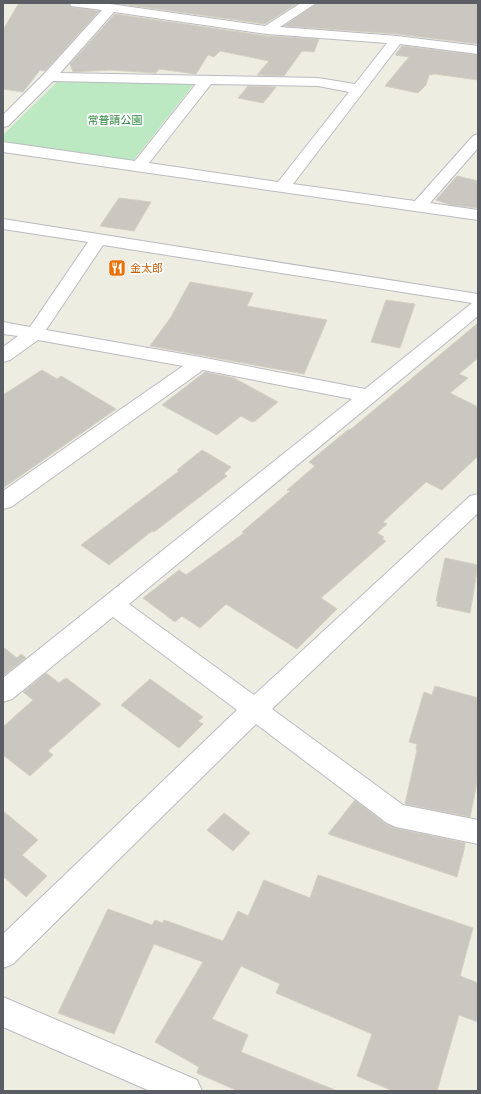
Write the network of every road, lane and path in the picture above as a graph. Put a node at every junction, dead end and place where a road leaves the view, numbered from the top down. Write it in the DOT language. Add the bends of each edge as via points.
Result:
graph roads {
  1 [pos="76,3"];
  2 [pos="310,3"];
  3 [pos="111,8"];
  4 [pos="267,30"];
  5 [pos="397,40"];
  6 [pos="478,50"];
  7 [pos="49,77"];
  8 [pos="207,80"];
  9 [pos="358,89"];
  10 [pos="3,123"];
  11 [pos="478,139"];
  12 [pos="3,147"];
  13 [pos="139,166"];
  14 [pos="282,187"];
  15 [pos="419,206"];
  16 [pos="478,215"];
  17 [pos="3,224"];
  18 [pos="99,239"];
  19 [pos="478,299"];
  20 [pos="478,307"];
  21 [pos="3,328"];
  22 [pos="34,334"];
  23 [pos="3,356"];
  24 [pos="200,363"];
  25 [pos="368,396"];
  26 [pos="478,501"];
  27 [pos="3,502"];
  28 [pos="114,604"];
  29 [pos="3,692"];
  30 [pos="255,709"];
  31 [pos="478,832"];
  32 [pos="3,954"];
  33 [pos="3,1012"];
  34 [pos="186,1091"];
  1 -- 3 [label="street"];
  2 -- 4 [label="street"];
  3 -- 4 [label="street"];
  3 -- 7 [label="street"];
  4 -- 5 [label="street"];
  5 -- 6 [label="street"];
  5 -- 9 [label="street"];
  7 -- 8 [label="street"];
  7 -- 10 [label="street"];
  8 -- 9 [label="street" via="318,82"];
  8 -- 13 [label="street"];
  9 -- 14 [label="street"];
  11 -- 15 [label="street"];
  12 -- 13 [label="street"];
  13 -- 14 [label="street"];
  14 -- 15 [label="street"];
  15 -- 16 [label="street"];
  17 -- 18 [label="street"];
  18 -- 19 [label="street"];
  18 -- 22 [label="street"];
  20 -- 25 [label="street"];
  21 -- 22 [label="street"];
  22 -- 23 [label="street"];
  22 -- 24 [label="street"];
  24 -- 25 [label="street"];
  24 -- 27 [label="street"];
  25 -- 28 [label="street"];
  26 -- 30 [label="street"];
  28 -- 29 [label="street"];
  28 -- 30 [label="street"];
  30 -- 31 [label="street" via="396,815"];
  30 -- 32 [label="street"];
  33 -- 34 [label="street"];
}
